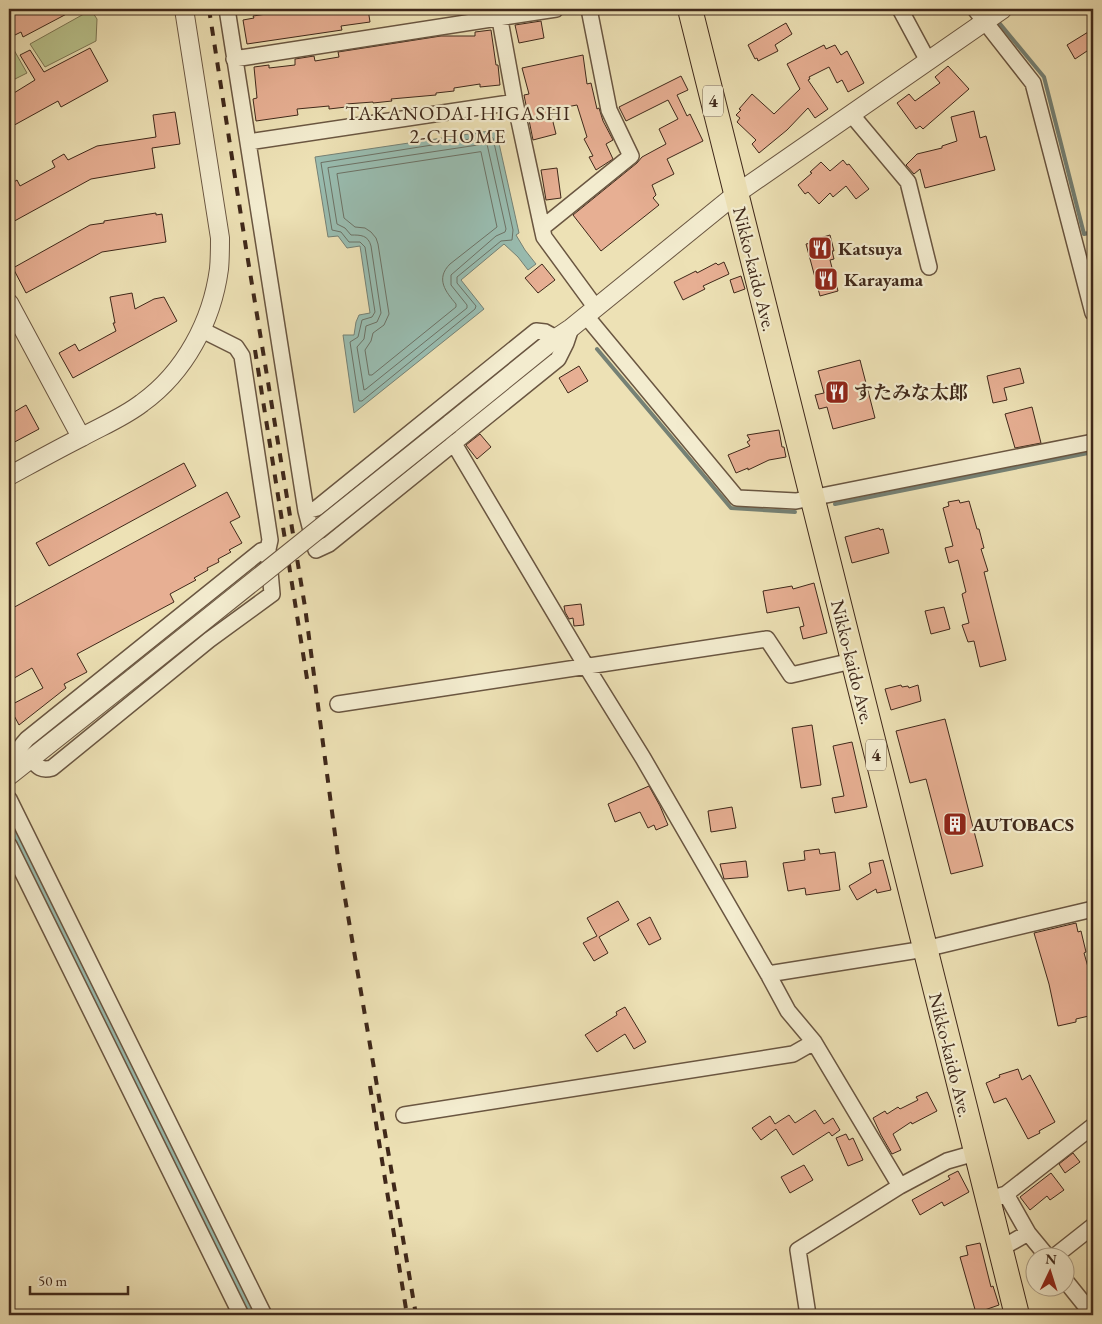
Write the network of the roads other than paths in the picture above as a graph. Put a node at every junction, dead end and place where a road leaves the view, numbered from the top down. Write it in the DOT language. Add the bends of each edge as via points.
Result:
graph roads {
  1 [pos="184,9"];
  2 [pos="227,9"];
  3 [pos="556,9"];
  4 [pos="588,9"];
  5 [pos="690,9"];
  6 [pos="900,9"];
  7 [pos="1003,9"];
  8 [pos="499,13"];
  9 [pos="981,15"];
  10 [pos="234,59"];
  11 [pos="928,61"];
  12 [pos="515,102"];
  13 [pos="851,114"];
  14 [pos="248,142"];
  15 [pos="736,194"];
  16 [pos="542,228"];
  17 [pos="929,266"];
  18 [pos="9,303"];
  19 [pos="591,312"];
  20 [pos="1093,313"];
  21 [pos="571,328"];
  22 [pos="202,330"];
  23 [pos="556,338"];
  24 [pos="81,437"];
  25 [pos="454,442"];
  26 [pos="1093,442"];
  27 [pos="9,476"];
  28 [pos="812,497"];
  29 [pos="306,511"];
  30 [pos="268,549"];
  31 [pos="852,661"];
  32 [pos="586,666"];
  33 [pos="338,704"];
  34 [pos="31,759"];
  35 [pos="11,774"];
  36 [pos="9,799"];
  37 [pos="9,845"];
  38 [pos="1093,909"];
  39 [pos="925,949"];
  40 [pos="768,974"];
  41 [pos="814,1042"];
  42 [pos="404,1115"];
  43 [pos="1093,1126"];
  44 [pos="975,1153"];
  45 [pos="900,1186"];
  46 [pos="997,1197"];
  47 [pos="1093,1226"];
  48 [pos="1028,1233"];
  49 [pos="1039,1246"];
  50 [pos="1068,1246"];
  51 [pos="1000,1249"];
  52 [pos="1074,1291"];
  53 [pos="241,1315"];
  54 [pos="264,1315"];
  55 [pos="808,1315"];
  56 [pos="1017,1315"];
  57 [pos="1093,1315"];
  1 -- 22 [label="street" via="220,238 215,290"];
  2 -- 10 [label="street"];
  3 -- 8 [label="street"];
  4 -- 16 [label="street" via="609,110 631,156"];
  5 -- 15 [label="highway, Nikko-kaido Ave. / 4"];
  6 -- 11 [label="street"];
  7 -- 9 [label="street"];
  8 -- 10 [label="street"];
  8 -- 12 [label="street"];
  9 -- 11 [label="street"];
  9 -- 20 [label="street" via="1033,83"];
  10 -- 14 [label="street"];
  11 -- 13 [label="street"];
  12 -- 14 [label="street"];
  12 -- 16 [label="street"];
  13 -- 15 [label="street"];
  13 -- 17 [label="street" via="908,182"];
  14 -- 29 [label="street"];
  15 -- 19 [label="street"];
  15 -- 28 [label="highway, Nikko-kaido Ave. / 4"];
  16 -- 19 [label="street" via="544,237"];
  18 -- 24 [label="street"];
  19 -- 21 [label="street"];
  19 -- 28 [label="street" via="737,498 796,500"];
  21 -- 23 [label="street"];
  21 -- 25 [label="street" via="558,359"];
  22 -- 24 [label="street" via="187,355 156,392 120,418"];
  22 -- 30 [label="street" via="236,347 242,356 270,540"];
  23 -- 29 [label="street" via="536,331 317,508"];
  23 -- 34 [label="street, bridge"];
  24 -- 27 [label="street"];
  25 -- 29 [label="street" via="329,544 316,550"];
  25 -- 32 [label="street"];
  26 -- 28 [label="street"];
  28 -- 31 [label="highway, Nikko-kaido Ave. / 4"];
  30 -- 34 [label="street" via="272,594 209,640 52,768 41,769"];
  30 -- 35 [label="street" via="261,551 27,739 16,752"];
  31 -- 32 [label="street" via="791,675 767,639"];
  31 -- 39 [label="highway, Nikko-kaido Ave. / 4"];
  32 -- 33 [label="street"];
  32 -- 40 [label="street"];
  34 -- 35 [label="street"];
  36 -- 54 [label="street"];
  37 -- 53 [label="street"];
  38 -- 39 [label="street"];
  39 -- 40 [label="street"];
  39 -- 44 [label="highway, Nikko-kaido Ave. / 4"];
  40 -- 41 [label="street" via="788,1011"];
  41 -- 42 [label="street" via="793,1054"];
  41 -- 45 [label="street"];
  43 -- 46 [label="street"];
  44 -- 45 [label="street" via="947,1161"];
  44 -- 46 [label="highway, Nikko-kaido Ave. / 4"];
  45 -- 55 [label="street" via="798,1250"];
  46 -- 48 [label="street"];
  46 -- 51 [label="highway, Nikko-kaido Ave. / 4"];
  47 -- 50 [label="street"];
  48 -- 49 [label="street"];
  48 -- 51 [label="street"];
  51 -- 56 [label="highway, Nikko-kaido Ave. / 4"];
  52 -- 57 [label="street"];
}
